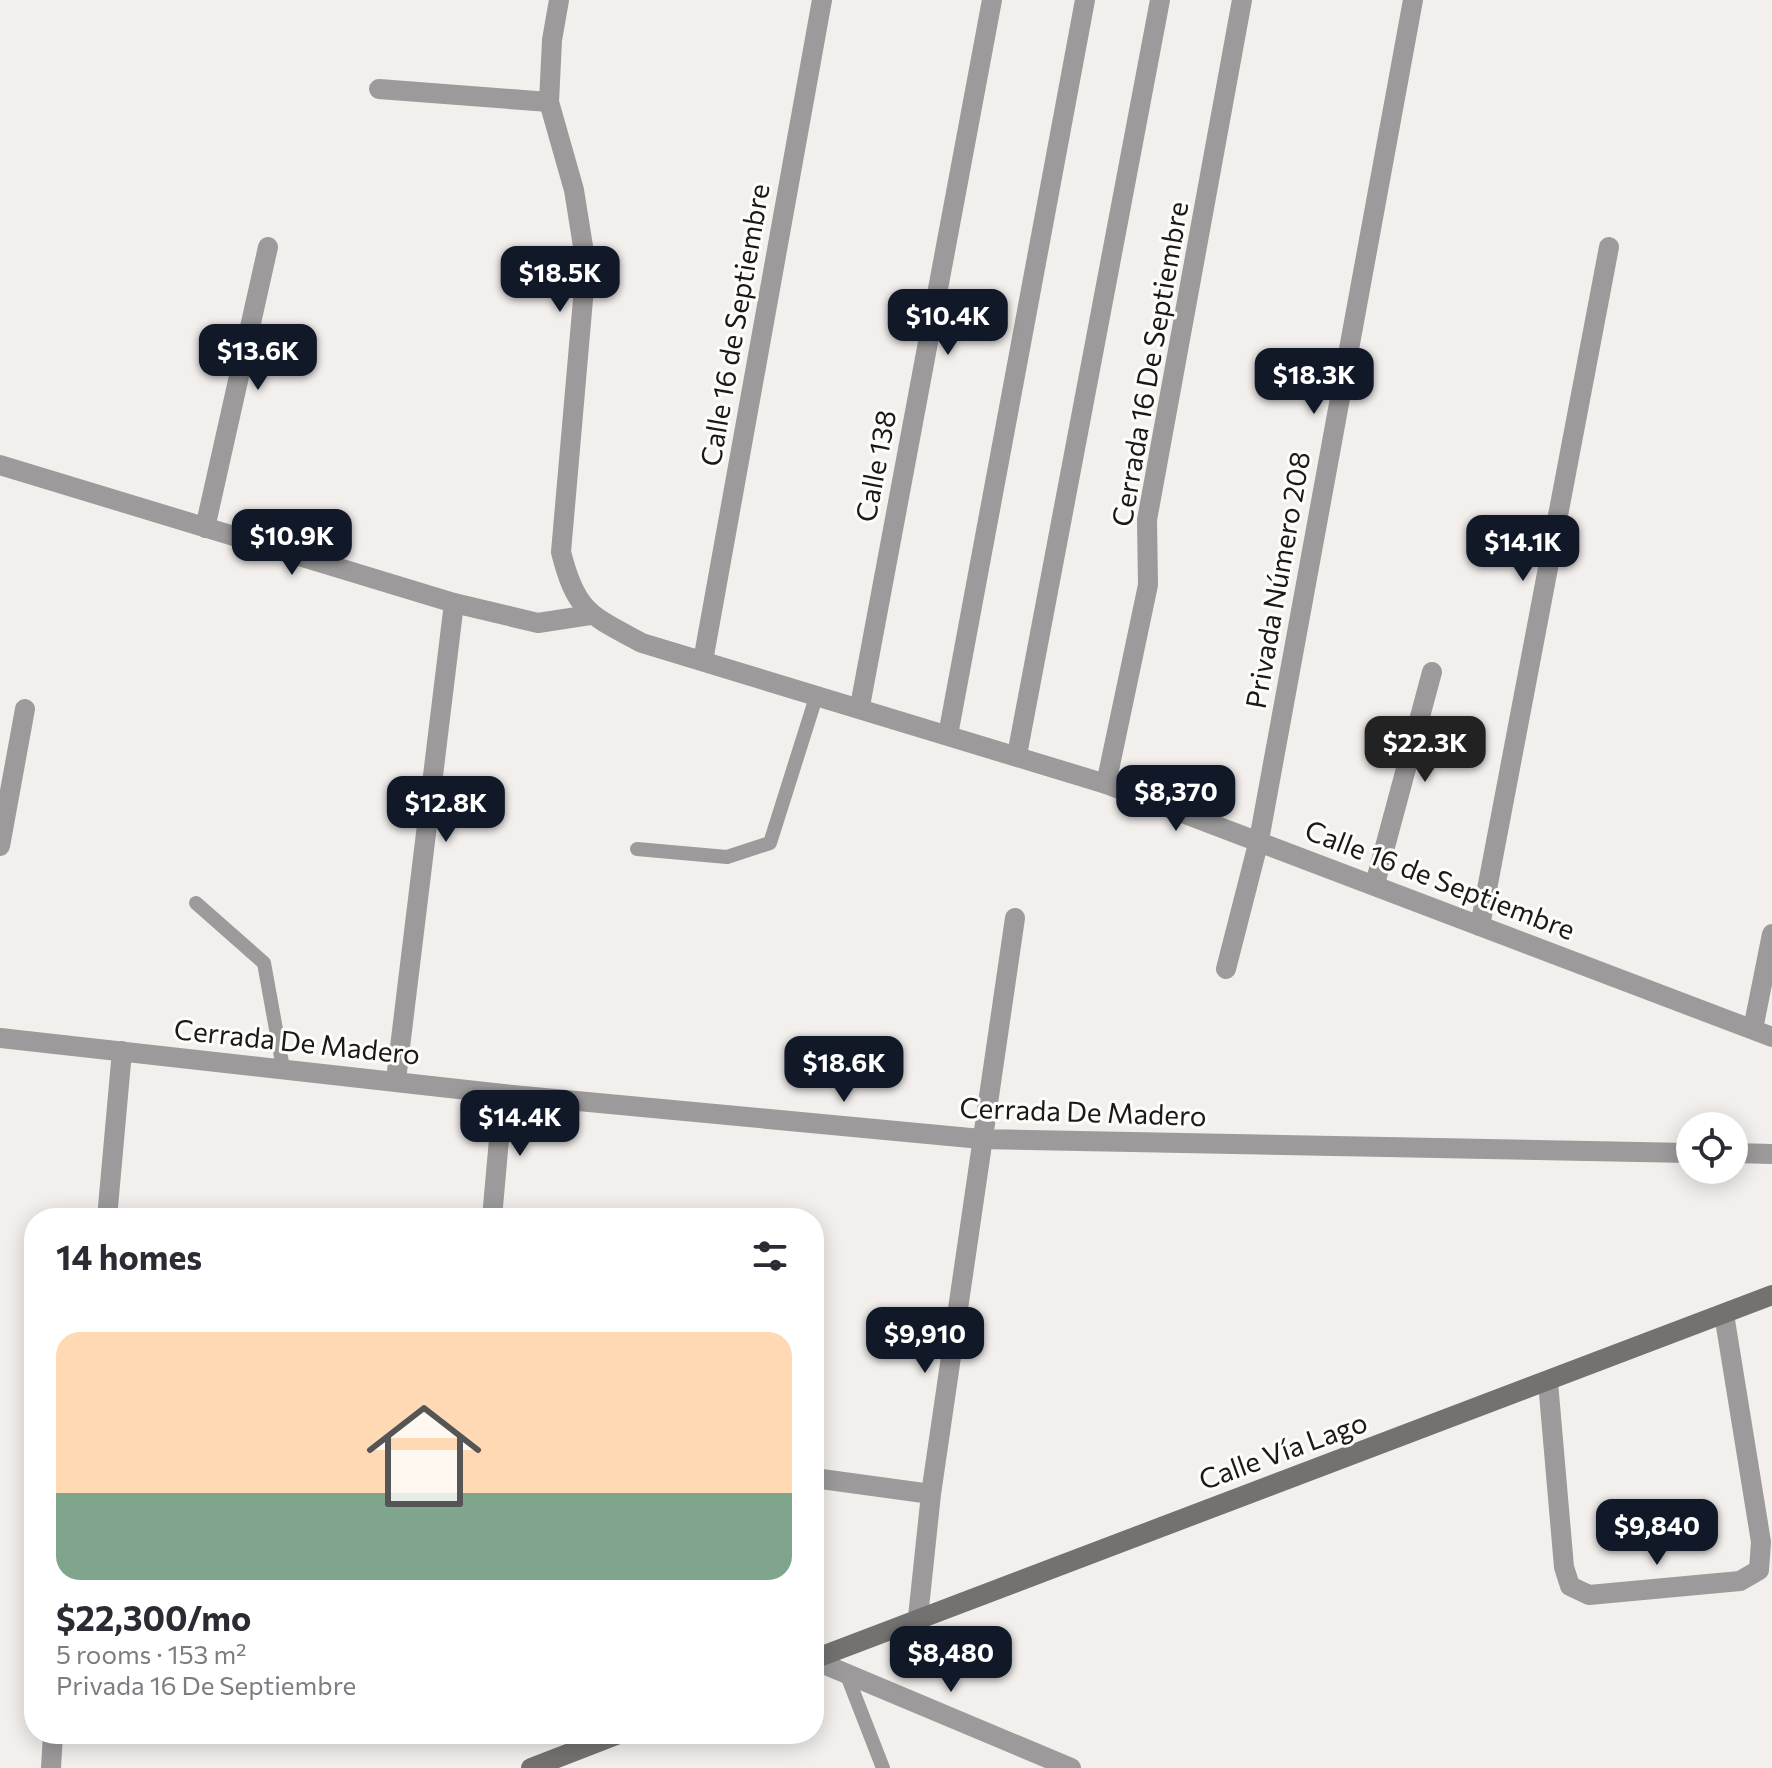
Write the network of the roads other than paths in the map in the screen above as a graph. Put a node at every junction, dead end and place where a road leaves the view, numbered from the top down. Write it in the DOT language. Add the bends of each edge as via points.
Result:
graph roads {
  1 [pos="559,0"];
  2 [pos="822,0"];
  3 [pos="992,0"];
  4 [pos="1085,0"];
  5 [pos="1160,0"];
  6 [pos="1242,0"];
  7 [pos="1413,0"];
  8 [pos="379,89"];
  9 [pos="549,102"];
  10 [pos="268,247"];
  11 [pos="1609,247"];
  12 [pos="0,465"];
  13 [pos="205,528"];
  14 [pos="454,603"];
  15 [pos="590,615"];
  16 [pos="703,661"];
  17 [pos="1432,672"];
  18 [pos="817,694"];
  19 [pos="860,706"];
  20 [pos="25,709"];
  21 [pos="948,735"];
  22 [pos="1017,755"];
  23 [pos="1106,784"];
  24 [pos="1259,840"];
  25 [pos="0,846"];
  26 [pos="637,849"];
  27 [pos="1375,884"];
  28 [pos="196,903"];
  29 [pos="1015,918"];
  30 [pos="1480,926"];
  31 [pos="1772,934"];
  32 [pos="1226,969"];
  33 [pos="1762,1033"];
  34 [pos="0,1038"];
  35 [pos="122,1051"];
  36 [pos="283,1068"];
  37 [pos="396,1080"];
  38 [pos="503,1094"];
  39 [pos="981,1139"];
  40 [pos="1676,1153"];
  41 [pos="1748,1153"];
  42 [pos="1772,1154"];
  43 [pos="108,1208"];
  44 [pos="493,1208"];
  45 [pos="1772,1295"];
  46 [pos="1724,1314"];
  47 [pos="1548,1382"];
  48 [pos="824,1479"];
  49 [pos="931,1494"];
  50 [pos="918,1617"];
  51 [pos="824,1655"];
  52 [pos="824,1663"];
  53 [pos="846,1673"];
  54 [pos="52,1744"];
  55 [pos="593,1744"];
  56 [pos="51,1768"];
  57 [pos="531,1768"];
  58 [pos="883,1768"];
  59 [pos="1071,1768"];
  1 -- 9 [label="street"];
  2 -- 16 [label="street, Calle 16 de Septiembre"];
  3 -- 19 [label="street, Calle 138"];
  4 -- 21 [label="street"];
  5 -- 22 [label="street"];
  6 -- 23 [label="street, Cerrada 16 De Septiembre" via="1147,520 1148,585"];
  7 -- 24 [label="street, Privada Número 208"];
  8 -- 9 [label="street"];
  9 -- 15 [label="street" via="574,190 586,265 561,552 570,587"];
  10 -- 13 [label="street"];
  11 -- 30 [label="street"];
  12 -- 13 [label="street"];
  13 -- 14 [label="street"];
  14 -- 15 [label="street" via="538,623"];
  14 -- 37 [label="street"];
  15 -- 16 [label="street, Calle 16 de Septiembre" via="642,643"];
  16 -- 18 [label="street, Calle 16 de Septiembre"];
  17 -- 27 [label="street"];
  18 -- 19 [label="street, Calle 16 de Septiembre"];
  18 -- 26 [label="lane" via="770,843 727,857"];
  19 -- 21 [label="street, Calle 16 de Septiembre"];
  20 -- 25 [label="street"];
  21 -- 22 [label="street, Calle 16 de Septiembre"];
  22 -- 23 [label="street, Calle 16 de Septiembre"];
  23 -- 24 [label="street, Calle 16 de Septiembre"];
  24 -- 27 [label="street, Calle 16 de Septiembre"];
  24 -- 32 [label="street, Privada Número 208"];
  27 -- 30 [label="street, Calle 16 de Septiembre"];
  28 -- 36 [label="lane" via="264,963"];
  29 -- 39 [label="street"];
  30 -- 33 [label="street, Calle 16 de Septiembre"];
  31 -- 33 [label="street"];
  34 -- 35 [label="street, Cerrada De Madero"];
  35 -- 36 [label="street, Cerrada De Madero"];
  35 -- 43 [label="street"];
  36 -- 37 [label="street, Cerrada De Madero"];
  37 -- 38 [label="street, Cerrada De Madero"];
  38 -- 39 [label="street, Cerrada De Madero"];
  38 -- 44 [label="street"];
  39 -- 40 [label="street, Cerrada De Madero"];
  39 -- 49 [label="street"];
  41 -- 42 [label="street"];
  45 -- 46 [label="main road, Calle Vía Lago"];
  46 -- 47 [label="main road, Calle Vía Lago"];
  46 -- 47 [label="street" via="1761,1542 1759,1570 1740,1581 1589,1595 1570,1586"];
  47 -- 50 [label="main road, Calle Vía Lago"];
  48 -- 49 [label="street"];
  49 -- 50 [label="street"];
  50 -- 51 [label="main road, Calle Vía Lago"];
  52 -- 53 [label="street"];
  53 -- 58 [label="lane"];
  53 -- 59 [label="street"];
  54 -- 56 [label="street"];
  55 -- 57 [label="main road"];
}
